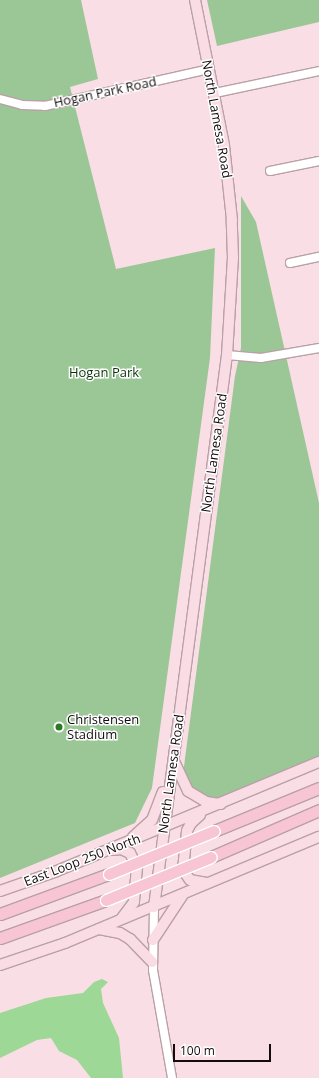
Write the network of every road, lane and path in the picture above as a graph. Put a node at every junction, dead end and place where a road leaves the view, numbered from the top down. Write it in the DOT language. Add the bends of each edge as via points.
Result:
graph roads {
  1 [pos="195,0"];
  2 [pos="209,69"];
  3 [pos="319,71"];
  4 [pos="214,93"];
  5 [pos="0,99"];
  6 [pos="319,161"];
  7 [pos="270,172"];
  8 [pos="319,257"];
  9 [pos="290,263"];
  10 [pos="319,348"];
  11 [pos="227,355"];
  12 [pos="173,757"];
  13 [pos="319,762"];
  14 [pos="319,788"];
  15 [pos="223,804"];
  16 [pos="319,810"];
  17 [pos="163,828"];
  18 [pos="319,837"];
  19 [pos="120,846"];
  20 [pos="96,855"];
  21 [pos="211,883"];
  22 [pos="0,891"];
  23 [pos="182,896"];
  24 [pos="154,906"];
  25 [pos="0,914"];
  26 [pos="111,924"];
  27 [pos="99,929"];
  28 [pos="0,938"];
  29 [pos="153,940"];
  30 [pos="152,962"];
  31 [pos="0,965"];
  32 [pos="172,1078"];
  1 -- 2 [label="main road, North Lamesa Road"];
  2 -- 4 [label="main road, North Lamesa Road"];
  2 -- 5 [label="street, Hogan Park Road" via="45,106 22,105"];
  3 -- 4 [label="street"];
  4 -- 11 [label="main road, North Lamesa Road" via="224,145 232,220 233,258"];
  6 -- 7 [label="street"];
  8 -- 9 [label="street"];
  10 -- 11 [label="street" via="261,358"];
  11 -- 12 [label="main road, North Lamesa Road"];
  12 -- 15 [label="main road" via="188,791 206,802"];
  12 -- 17 [label="main road, North Lamesa Road"];
  12 -- 19 [label="main road" via="162,798 152,820"];
  13 -- 15 [label="main road, East Loop 250 North"];
  14 -- 25 [label="highway, bridge" via="109,874"];
  15 -- 17 [label="main road, East Loop 250 North"];
  15 -- 21 [label="main road" via="196,817 187,831 183,870 190,880 200,884"];
  16 -- 28 [label="highway, bridge" via="106,900"];
  17 -- 19 [label="main road, East Loop 250 North"];
  17 -- 24 [label="main road, North Lamesa Road"];
  18 -- 21 [label="main road"];
  19 -- 20 [label="main road, East Loop 250 North"];
  20 -- 22 [label="main road, East Loop 250 North"];
  20 -- 26 [label="main road" via="112,850 126,850 134,857 138,867 131,908"];
  21 -- 23 [label="main road"];
  23 -- 24 [label="main road"];
  23 -- 29 [label="main road"];
  24 -- 26 [label="main road"];
  24 -- 29 [label="street"];
  26 -- 27 [label="main road"];
  27 -- 30 [label="main road" via="126,936"];
  27 -- 31 [label="main road"];
  29 -- 30 [label="street"];
  30 -- 32 [label="street"];
}
